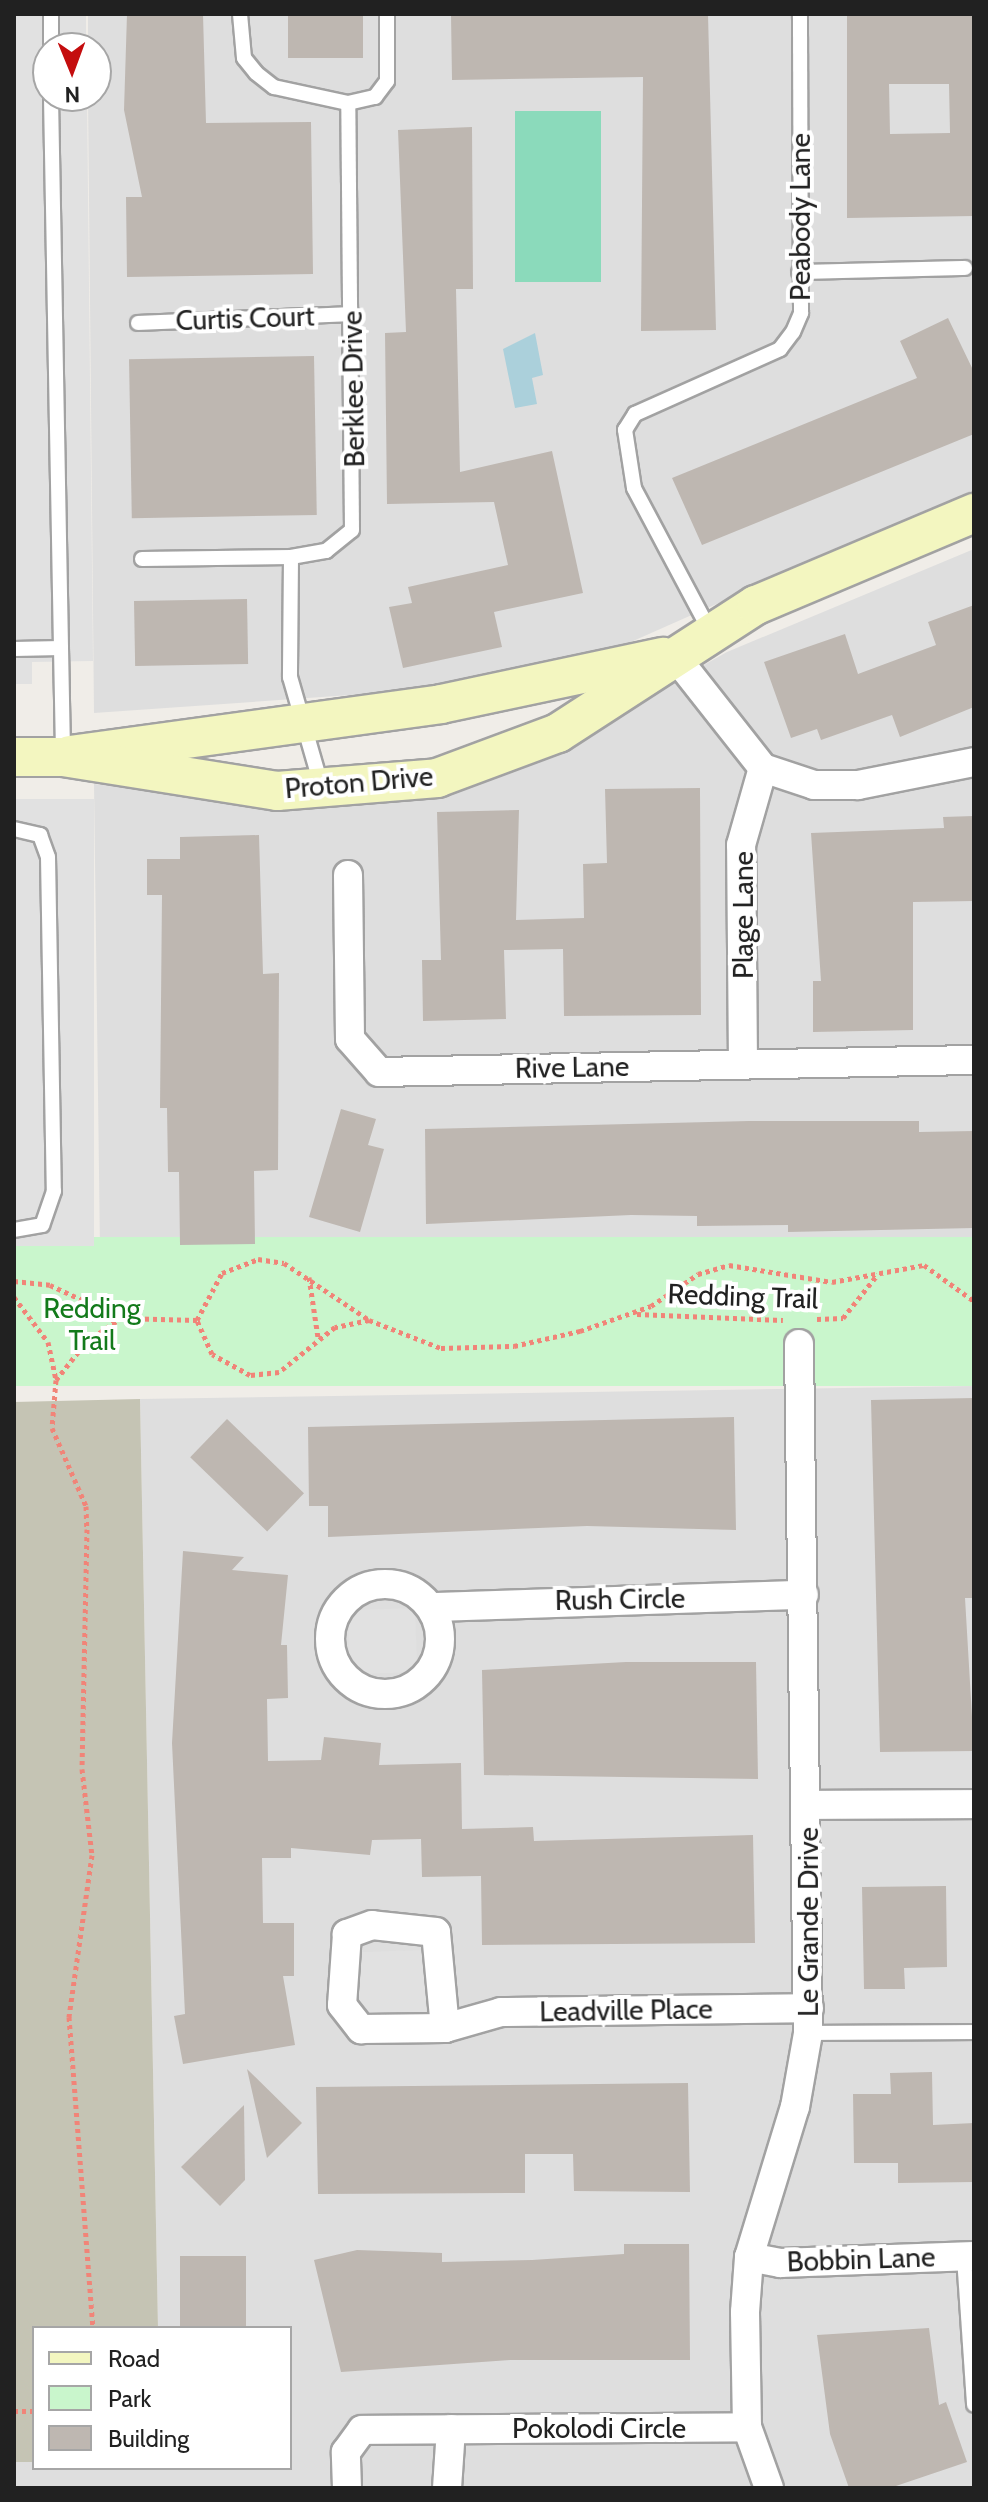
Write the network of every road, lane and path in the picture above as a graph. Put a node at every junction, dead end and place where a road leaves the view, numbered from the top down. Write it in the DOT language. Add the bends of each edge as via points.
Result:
graph roads {
  1 [pos="240,14"];
  2 [pos="387,14"];
  3 [pos="800,14"];
  4 [pos="348,103"];
  5 [pos="51,112"];
  6 [pos="965,268"];
  7 [pos="799,272"];
  8 [pos="352,314"];
  9 [pos="138,323"];
  10 [pos="974,513"];
  11 [pos="291,557"];
  12 [pos="142,559"];
  13 [pos="711,633"];
  14 [pos="61,648"];
  15 [pos="14,649"];
  16 [pos="674,655"];
  17 [pos="306,723"];
  18 [pos="14,757"];
  19 [pos="63,757"];
  20 [pos="974,762"];
  21 [pos="763,768"];
  22 [pos="322,789"];
  23 [pos="14,829"];
  24 [pos="348,875"];
  25 [pos="974,1060"];
  26 [pos="743,1064"];
  27 [pos="14,1230"];
  28 [pos="878,1273"];
  29 [pos="309,1277"];
  30 [pos="14,1281"];
  31 [pos="14,1297"];
  32 [pos="974,1301"];
  33 [pos="633,1314"];
  34 [pos="121,1318"];
  35 [pos="197,1320"];
  36 [pos="369,1320"];
  37 [pos="318,1338"];
  38 [pos="799,1344"];
  39 [pos="56,1380"];
  40 [pos="804,1595"];
  41 [pos="435,1607"];
  42 [pos="974,1804"];
  43 [pos="807,1805"];
  44 [pos="808,2020"];
  45 [pos="445,2028"];
  46 [pos="974,2032"];
  47 [pos="749,2257"];
  48 [pos="969,2257"];
  49 [pos="93,2326"];
  50 [pos="974,2405"];
  51 [pos="747,2427"];
  52 [pos="451,2429"];
  53 [pos="347,2488"];
  54 [pos="447,2488"];
  55 [pos="769,2488"];
  1 -- 4 [label="lane" via="244,58 256,73 274,87"];
  2 -- 4 [label="lane" via="387,81 375,97"];
  3 -- 7 [label="lane, Peabody Lane"];
  4 -- 8 [label="lane, Berklee Drive"];
  5 -- 14 [label="lane"];
  6 -- 7 [label="lane"];
  7 -- 13 [label="lane, Peabody Lane" via="801,313 780,349 635,414 625,430 634,488"];
  8 -- 9 [label="lane, Curtis Court"];
  8 -- 11 [label="lane, Berklee Drive" via="352,530 326,551"];
  10 -- 13 [label="street, Proton Drive" via="756,605"];
  11 -- 12 [label="lane"];
  11 -- 17 [label="lane" via="290,677"];
  13 -- 16 [label="street, Proton Drive"];
  14 -- 15 [label="lane"];
  14 -- 19 [label="lane"];
  16 -- 17 [label="street, Proton Drive"];
  16 -- 21 [label="street"];
  16 -- 22 [label="street, Proton Drive" via="593,713 521,750 437,778"];
  17 -- 19 [label="street, Proton Drive" via="118,743"];
  17 -- 22 [label="lane"];
  18 -- 19 [label="street, Proton Drive"];
  19 -- 22 [label="street, Proton Drive" via="204,784"];
  20 -- 21 [label="street" via="858,785 814,785"];
  21 -- 26 [label="street, Plage Lane" via="741,845"];
  23 -- 27 [label="lane" via="40,835 48,857 54,1191 42,1225"];
  24 -- 26 [label="street, Rive Lane" via="350,1039 379,1072"];
  25 -- 26 [label="street, Rive Lane"];
  28 -- 32 [label="path, Redding Trail" via="936,1268"];
  28 -- 33 [label="path, Redding Trail" via="832,1282 712,1267"];
  28 -- 33 [label="path, Redding Trail" via="843,1318"];
  29 -- 35 [label="path, Redding Trail" via="284,1263 233,1265 211,1284"];
  29 -- 36 [label="path, Redding Trail"];
  29 -- 37 [label="path"];
  30 -- 34 [label="path" via="50,1285"];
  31 -- 39 [label="path" via="48,1342"];
  33 -- 36 [label="path, Redding Trail" via="546,1340 472,1348 420,1343"];
  34 -- 35 [label="path"];
  34 -- 39 [label="path" via="86,1342"];
  35 -- 37 [label="path" via="212,1354 250,1375 279,1372"];
  36 -- 37 [label="path"];
  38 -- 40 [label="street, Le Grande Drive"];
  39 -- 49 [label="path" via="52,1428 86,1506 87,1529 82,1769 92,1855 69,2017"];
  40 -- 41 [label="street, Rush Circle"];
  40 -- 43 [label="street, Le Grande Drive"];
  41 -- 41 [label="street" via="415,1588 354,1589 333,1616 333,1663 355,1690 416,1691 437,1663"];
  42 -- 43 [label="street"];
  43 -- 44 [label="street, Le Grande Drive"];
  44 -- 45 [label="street, Leadville Place" via="501,2012"];
  44 -- 46 [label="lane"];
  44 -- 47 [label="street, Le Grande Drive" via="795,2107"];
  45 -- 45 [label="street, Leadville Place" via="436,1932 372,1925 347,1934 341,1966 349,2019 361,2029"];
  47 -- 48 [label="street, Bobbin Lane" via="780,2263"];
  47 -- 51 [label="street, Le Grande Drive"];
  48 -- 50 [label="lane"];
  51 -- 52 [label="street, Pokolodi Circle"];
  51 -- 55 [label="street, Le Grande Drive"];
  52 -- 53 [label="street, Pokolodi Circle" via="362,2430 346,2452"];
  52 -- 54 [label="street"];
}
